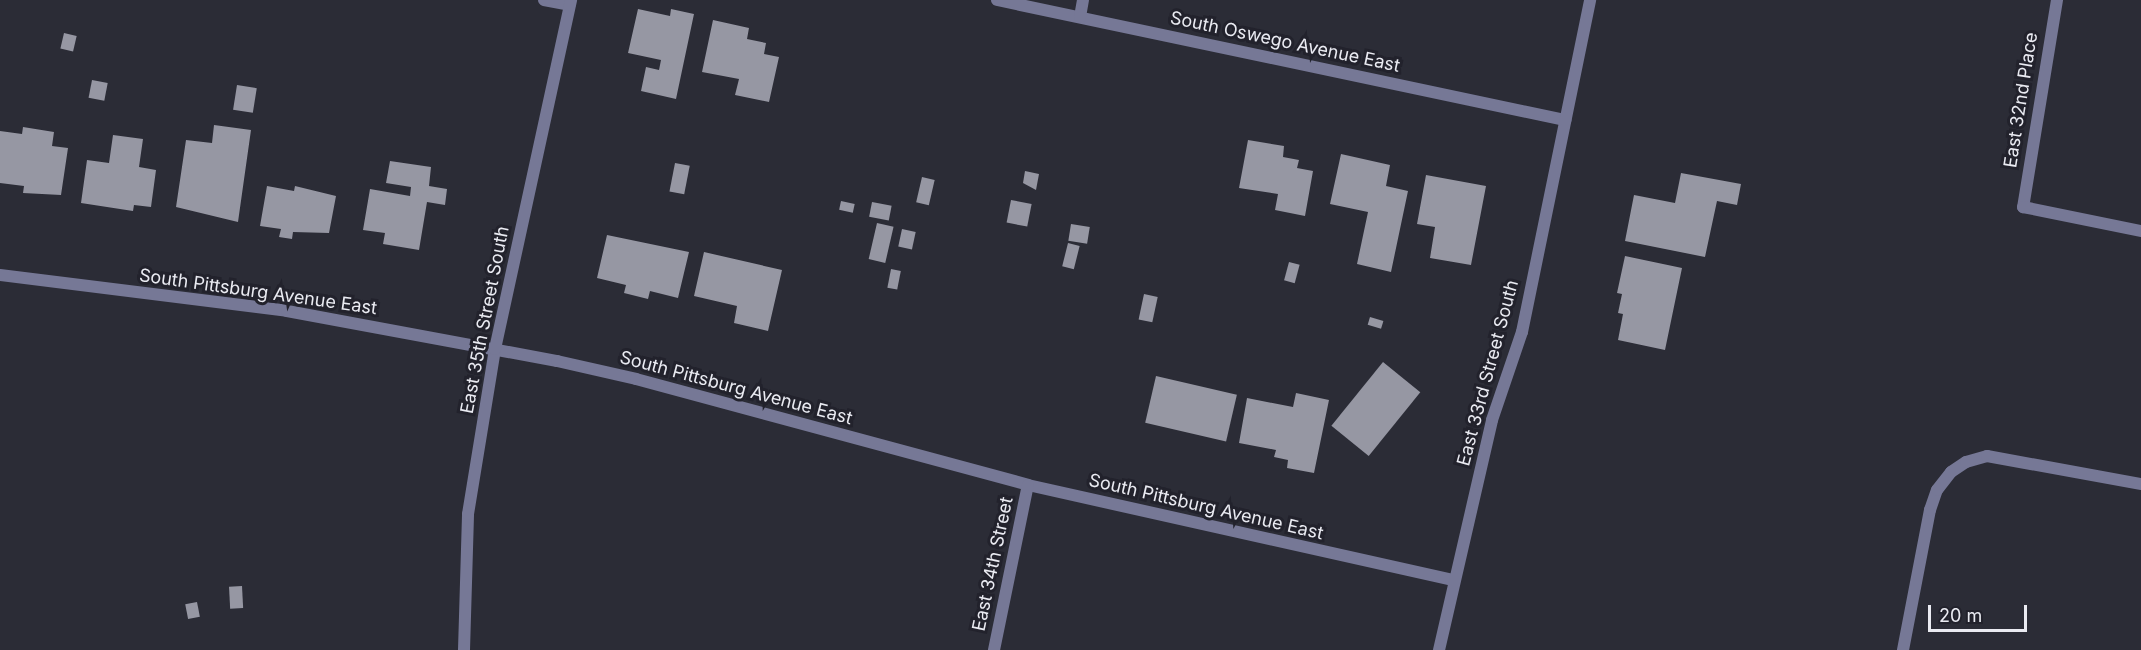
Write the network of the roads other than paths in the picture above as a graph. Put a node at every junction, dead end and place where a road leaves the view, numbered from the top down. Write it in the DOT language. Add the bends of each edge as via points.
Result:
graph roads {
  1 [pos="544,0"];
  2 [pos="997,0"];
  3 [pos="1083,0"];
  4 [pos="1590,0"];
  5 [pos="2057,0"];
  6 [pos="571,2"];
  7 [pos="1080,17"];
  8 [pos="1565,120"];
  9 [pos="2141,231"];
  10 [pos="0,275"];
  11 [pos="495,349"];
  12 [pos="2141,484"];
  13 [pos="1028,485"];
  14 [pos="1454,580"];
  15 [pos="464,650"];
  16 [pos="994,650"];
  17 [pos="1439,650"];
  18 [pos="1903,650"];
  1 -- 6 [label="street"];
  2 -- 7 [label="street, South Oswego Avenue East"];
  3 -- 7 [label="street"];
  4 -- 8 [label="street, East 33rd Street South"];
  5 -- 9 [label="street, East 32nd Place" via="2023,207"];
  6 -- 11 [label="street, East 35th Street South"];
  7 -- 8 [label="street, South Oswego Avenue East"];
  8 -- 14 [label="street, East 33rd Street South" via="1522,332 1492,420"];
  10 -- 11 [label="street, South Pittsburg Avenue East" via="287,311"];
  11 -- 13 [label="street, South Pittsburg Avenue East" via="636,379"];
  11 -- 15 [label="street, East 35th Street South" via="468,514"];
  12 -- 18 [label="street" via="1988,456 1966,462 1951,472 1937,490 1930,510"];
  13 -- 14 [label="street, South Pittsburg Avenue East"];
  13 -- 16 [label="street, East 34th Street"];
  14 -- 17 [label="street, East 33rd Street South"];
}
